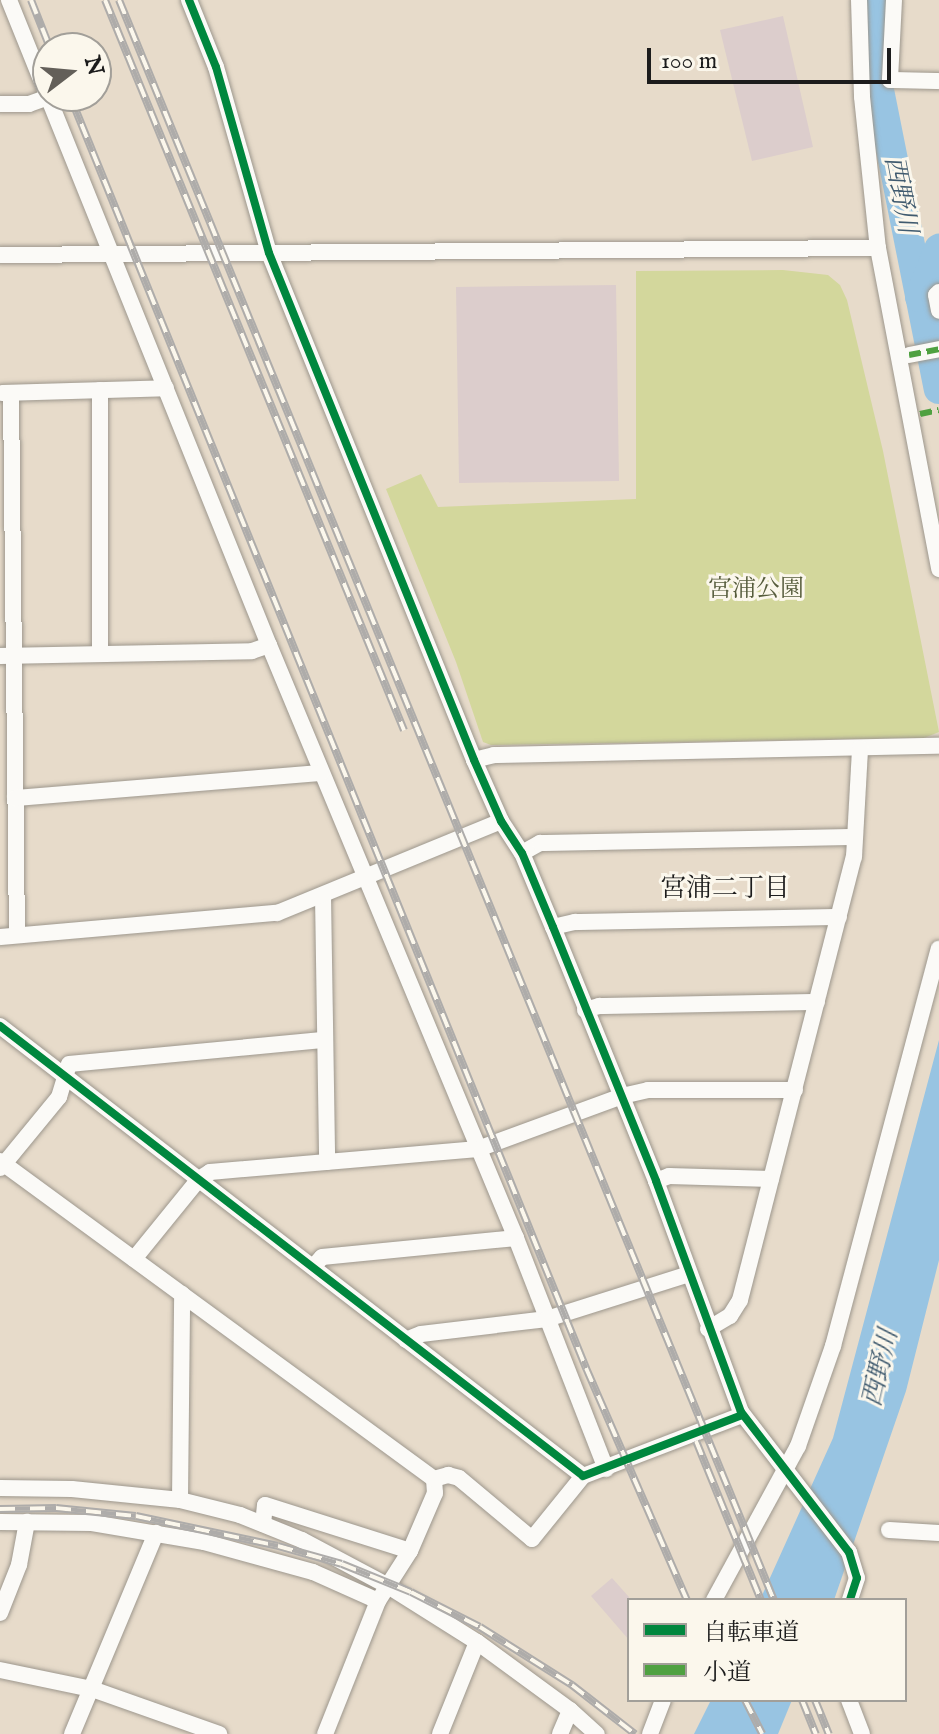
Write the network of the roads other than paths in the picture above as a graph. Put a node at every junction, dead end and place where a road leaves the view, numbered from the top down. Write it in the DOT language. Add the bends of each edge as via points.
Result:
graph roads {
  1 [pos="9,0"];
  2 [pos="189,0"];
  3 [pos="859,0"];
  4 [pos="894,0"];
  5 [pos="32,57"];
  6 [pos="939,81"];
  7 [pos="32,103"];
  8 [pos="0,104"];
  9 [pos="54,112"];
  10 [pos="878,248"];
  11 [pos="269,253"];
  12 [pos="111,254"];
  13 [pos="0,255"];
  14 [pos="939,292"];
  15 [pos="939,311"];
  16 [pos="939,349"];
  17 [pos="909,355"];
  18 [pos="166,388"];
  19 [pos="100,390"];
  20 [pos="6,393"];
  21 [pos="6,479"];
  22 [pos="6,563"];
  23 [pos="939,569"];
  24 [pos="269,645"];
  25 [pos="100,654"];
  26 [pos="7,656"];
  27 [pos="939,746"];
  28 [pos="860,748"];
  29 [pos="7,750"];
  30 [pos="474,760"];
  31 [pos="321,773"];
  32 [pos="15,798"];
  33 [pos="501,821"];
  34 [pos="855,837"];
  35 [pos="522,853"];
  36 [pos="364,876"];
  37 [pos="323,896"];
  38 [pos="839,917"];
  39 [pos="553,927"];
  40 [pos="8,936"];
  41 [pos="939,951"];
  42 [pos="817,1002"];
  43 [pos="585,1010"];
  44 [pos="0,1026"];
  45 [pos="325,1040"];
  46 [pos="65,1076"];
  47 [pos="795,1090"];
  48 [pos="622,1096"];
  49 [pos="478,1149"];
  50 [pos="327,1162"];
  51 [pos="1,1165"];
  52 [pos="199,1179"];
  53 [pos="771,1179"];
  54 [pos="656,1181"];
  55 [pos="516,1238"];
  56 [pos="134,1259"];
  57 [pos="313,1267"];
  58 [pos="689,1274"];
  59 [pos="182,1294"];
  60 [pos="547,1319"];
  61 [pos="708,1329"];
  62 [pos="406,1340"];
  63 [pos="742,1415"];
  64 [pos="606,1469"];
  65 [pos="785,1469"];
  66 [pos="583,1476"];
  67 [pos="434,1479"];
  68 [pos="0,1488"];
  69 [pos="180,1500"];
  70 [pos="0,1522"];
  71 [pos="27,1522"];
  72 [pos="263,1524"];
  73 [pos="889,1530"];
  74 [pos="156,1533"];
  75 [pos="939,1533"];
  76 [pos="410,1551"];
  77 [pos="388,1586"];
  78 [pos="715,1598"];
  79 [pos="851,1598"];
  80 [pos="378,1601"];
  81 [pos="0,1613"];
  82 [pos="477,1642"];
  83 [pos="0,1670"];
  84 [pos="90,1689"];
  85 [pos="662,1702"];
  86 [pos="850,1702"];
  87 [pos="570,1710"];
  88 [pos="72,1734"];
  89 [pos="219,1734"];
  90 [pos="325,1734"];
  91 [pos="440,1734"];
  92 [pos="560,1734"];
  93 [pos="597,1734"];
  94 [pos="650,1734"];
  95 [pos="862,1734"];
  1 -- 5 [label="street"];
  2 -- 11 [label="street" via="216,67"];
  3 -- 10 [label="street" via="862,97"];
  4 -- 6 [label="street" via="890,80"];
  7 -- 8 [label="street"];
  9 -- 12 [label="street"];
  10 -- 11 [label="street"];
  10 -- 23 [label="street"];
  11 -- 12 [label="street"];
  11 -- 30 [label="street"];
  12 -- 13 [label="street"];
  12 -- 18 [label="street"];
  14 -- 15 [label="street"];
  16 -- 17 [label="street"];
  18 -- 19 [label="street"];
  18 -- 24 [label="street"];
  19 -- 20 [label="street"];
  19 -- 25 [label="street"];
  20 -- 21 [label="street"];
  21 -- 22 [label="street"];
  22 -- 26 [label="street"];
  24 -- 25 [label="street" via="252,651"];
  24 -- 31 [label="street"];
  25 -- 26 [label="street"];
  26 -- 29 [label="street"];
  27 -- 28 [label="street"];
  28 -- 30 [label="street" via="494,755"];
  28 -- 34 [label="street"];
  29 -- 32 [label="street"];
  30 -- 33 [label="street"];
  31 -- 32 [label="street"];
  31 -- 36 [label="street"];
  32 -- 40 [label="street"];
  33 -- 35 [label="street"];
  33 -- 36 [label="street"];
  34 -- 35 [label="street" via="540,843"];
  34 -- 38 [label="street"];
  35 -- 39 [label="street"];
  36 -- 37 [label="street"];
  36 -- 49 [label="street"];
  37 -- 40 [label="street" via="253,918"];
  37 -- 45 [label="street"];
  38 -- 39 [label="street" via="575,922"];
  38 -- 42 [label="street"];
  39 -- 43 [label="street"];
  41 -- 65 [label="street" via="833,1346"];
  42 -- 43 [label="street"];
  42 -- 47 [label="street"];
  43 -- 48 [label="street"];
  44 -- 46 [label="street"];
  45 -- 46 [label="street" via="69,1064"];
  45 -- 50 [label="street"];
  46 -- 51 [label="street" via="59,1097"];
  46 -- 52 [label="street"];
  47 -- 48 [label="street" via="648,1090"];
  47 -- 53 [label="street"];
  48 -- 49 [label="street"];
  48 -- 54 [label="street"];
  49 -- 50 [label="street"];
  49 -- 55 [label="street"];
  50 -- 52 [label="street" via="210,1172"];
  51 -- 56 [label="street"];
  52 -- 56 [label="street"];
  52 -- 57 [label="street"];
  53 -- 54 [label="street" via="669,1176"];
  53 -- 61 [label="street" via="740,1300 730,1316"];
  54 -- 58 [label="street"];
  55 -- 57 [label="street" via="322,1257"];
  55 -- 60 [label="street"];
  56 -- 59 [label="street"];
  57 -- 62 [label="street"];
  58 -- 60 [label="street"];
  58 -- 61 [label="street"];
  59 -- 67 [label="street"];
  59 -- 69 [label="street"];
  60 -- 62 [label="street"];
  60 -- 64 [label="street"];
  61 -- 63 [label="street"];
  62 -- 66 [label="street"];
  63 -- 64 [label="street"];
  63 -- 65 [label="street"];
  64 -- 66 [label="street"];
  65 -- 78 [label="street"];
  65 -- 79 [label="street" via="856,1564"];
  66 -- 67 [label="street" via="532,1539 459,1478"];
  67 -- 76 [label="street" via="435,1493"];
  68 -- 69 [label="street"];
  69 -- 72 [label="street"];
  70 -- 71 [label="street"];
  71 -- 74 [label="street" via="92,1523"];
  71 -- 81 [label="street" via="19,1565"];
  72 -- 76 [label="street" via="265,1505"];
  72 -- 77 [label="street"];
  73 -- 75 [label="street"];
  74 -- 80 [label="street" via="251,1553 313,1572"];
  74 -- 84 [label="street"];
  76 -- 77 [label="street"];
  77 -- 80 [label="street"];
  77 -- 82 [label="street"];
  80 -- 90 [label="street"];
  82 -- 87 [label="street"];
  82 -- 91 [label="street"];
  83 -- 84 [label="street"];
  84 -- 88 [label="street"];
  84 -- 89 [label="street"];
  85 -- 94 [label="street"];
  86 -- 95 [label="street"];
  87 -- 92 [label="street"];
  87 -- 93 [label="street"];
}
